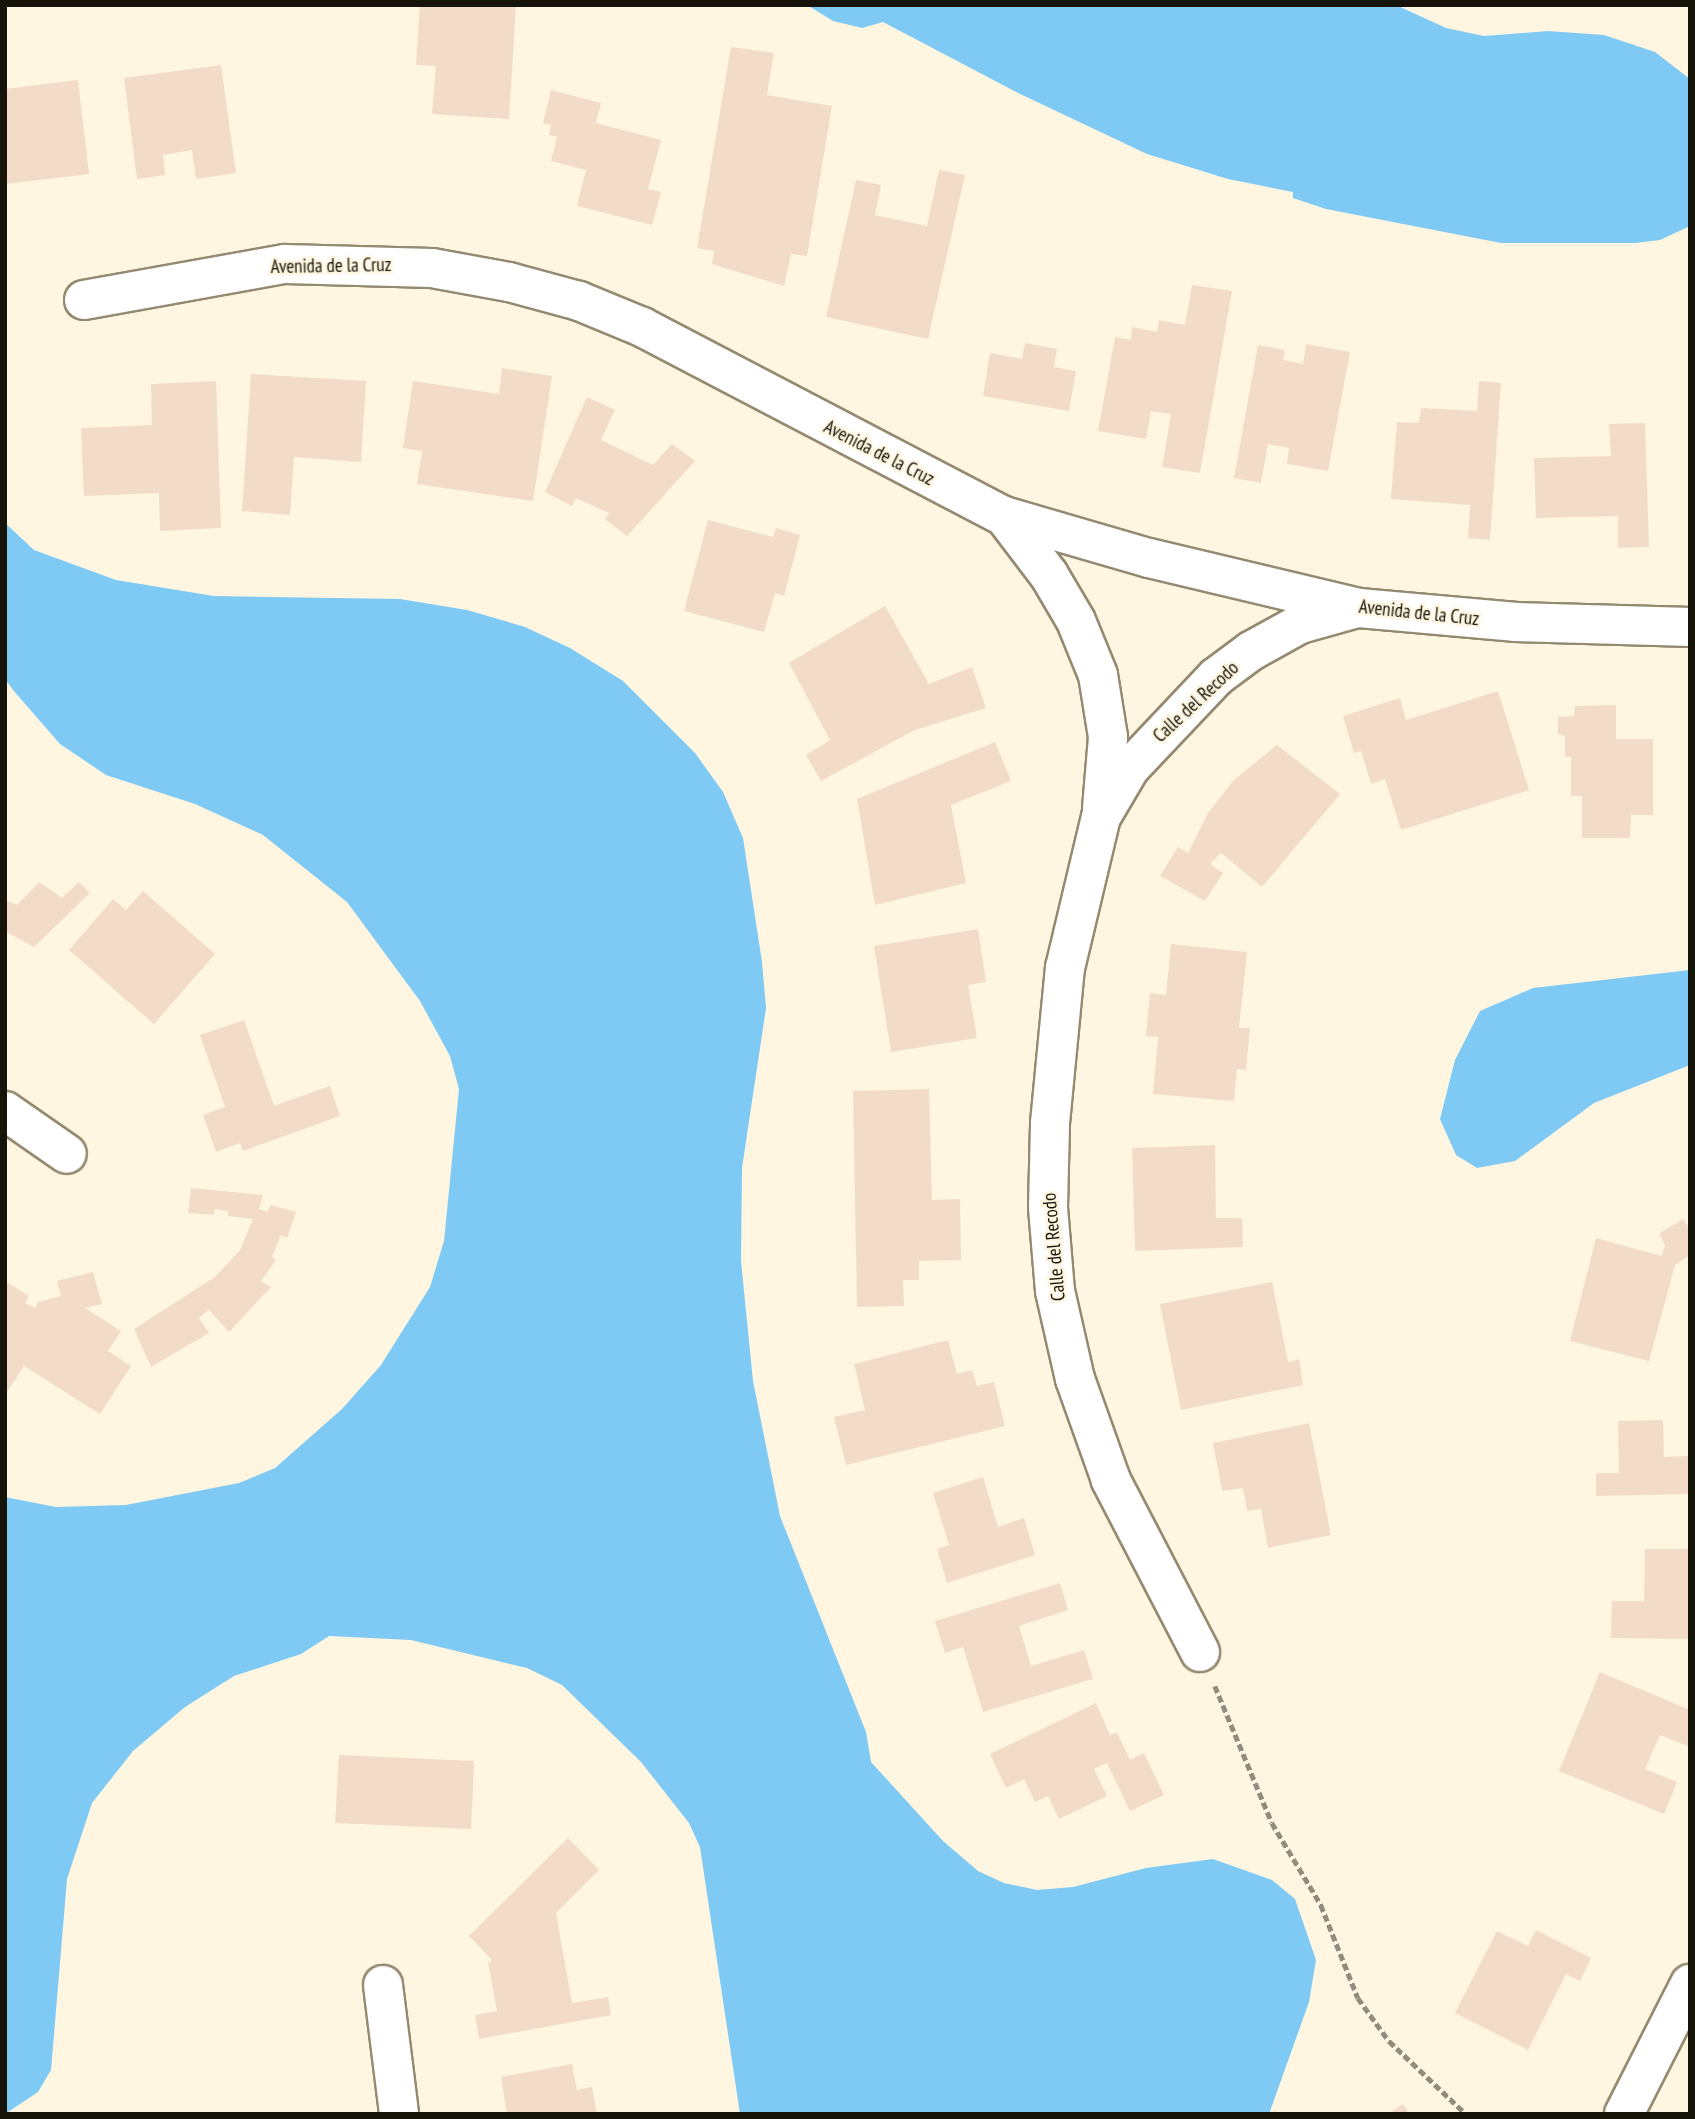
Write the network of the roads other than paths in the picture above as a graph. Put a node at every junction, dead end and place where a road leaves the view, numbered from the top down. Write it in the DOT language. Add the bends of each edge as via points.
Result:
graph roads {
  1 [pos="84,300"];
  2 [pos="1004,516"];
  3 [pos="1359,608"];
  4 [pos="1690,627"];
  5 [pos="1101,817"];
  6 [pos="5,1111"];
  7 [pos="67,1154"];
  8 [pos="1200,1652"];
  9 [pos="1690,1984"];
  10 [pos="383,1985"];
  11 [pos="400,2114"];
  12 [pos="1623,2114"];
  1 -- 2 [label="street, Avenida de la Cruz" via="285,264 432,268 509,282 579,301 642,327"];
  2 -- 3 [label="street, Avenida de la Cruz" via="1149,558"];
  2 -- 5 [label="street, Calle del Recodo" via="1049,575 1076,621 1098,675 1108,737"];
  3 -- 4 [label="street, Avenida de la Cruz" via="1516,622"];
  3 -- 5 [label="street, Calle del Recodo" via="1300,624 1216,677 1130,768"];
  5 -- 8 [label="street, Calle del Recodo" via="1065,968 1051,1110 1048,1207 1055,1292 1076,1379 1111,1480"];
  6 -- 7 [label="street"];
  9 -- 12 [label="street"];
  10 -- 11 [label="street"];
}
